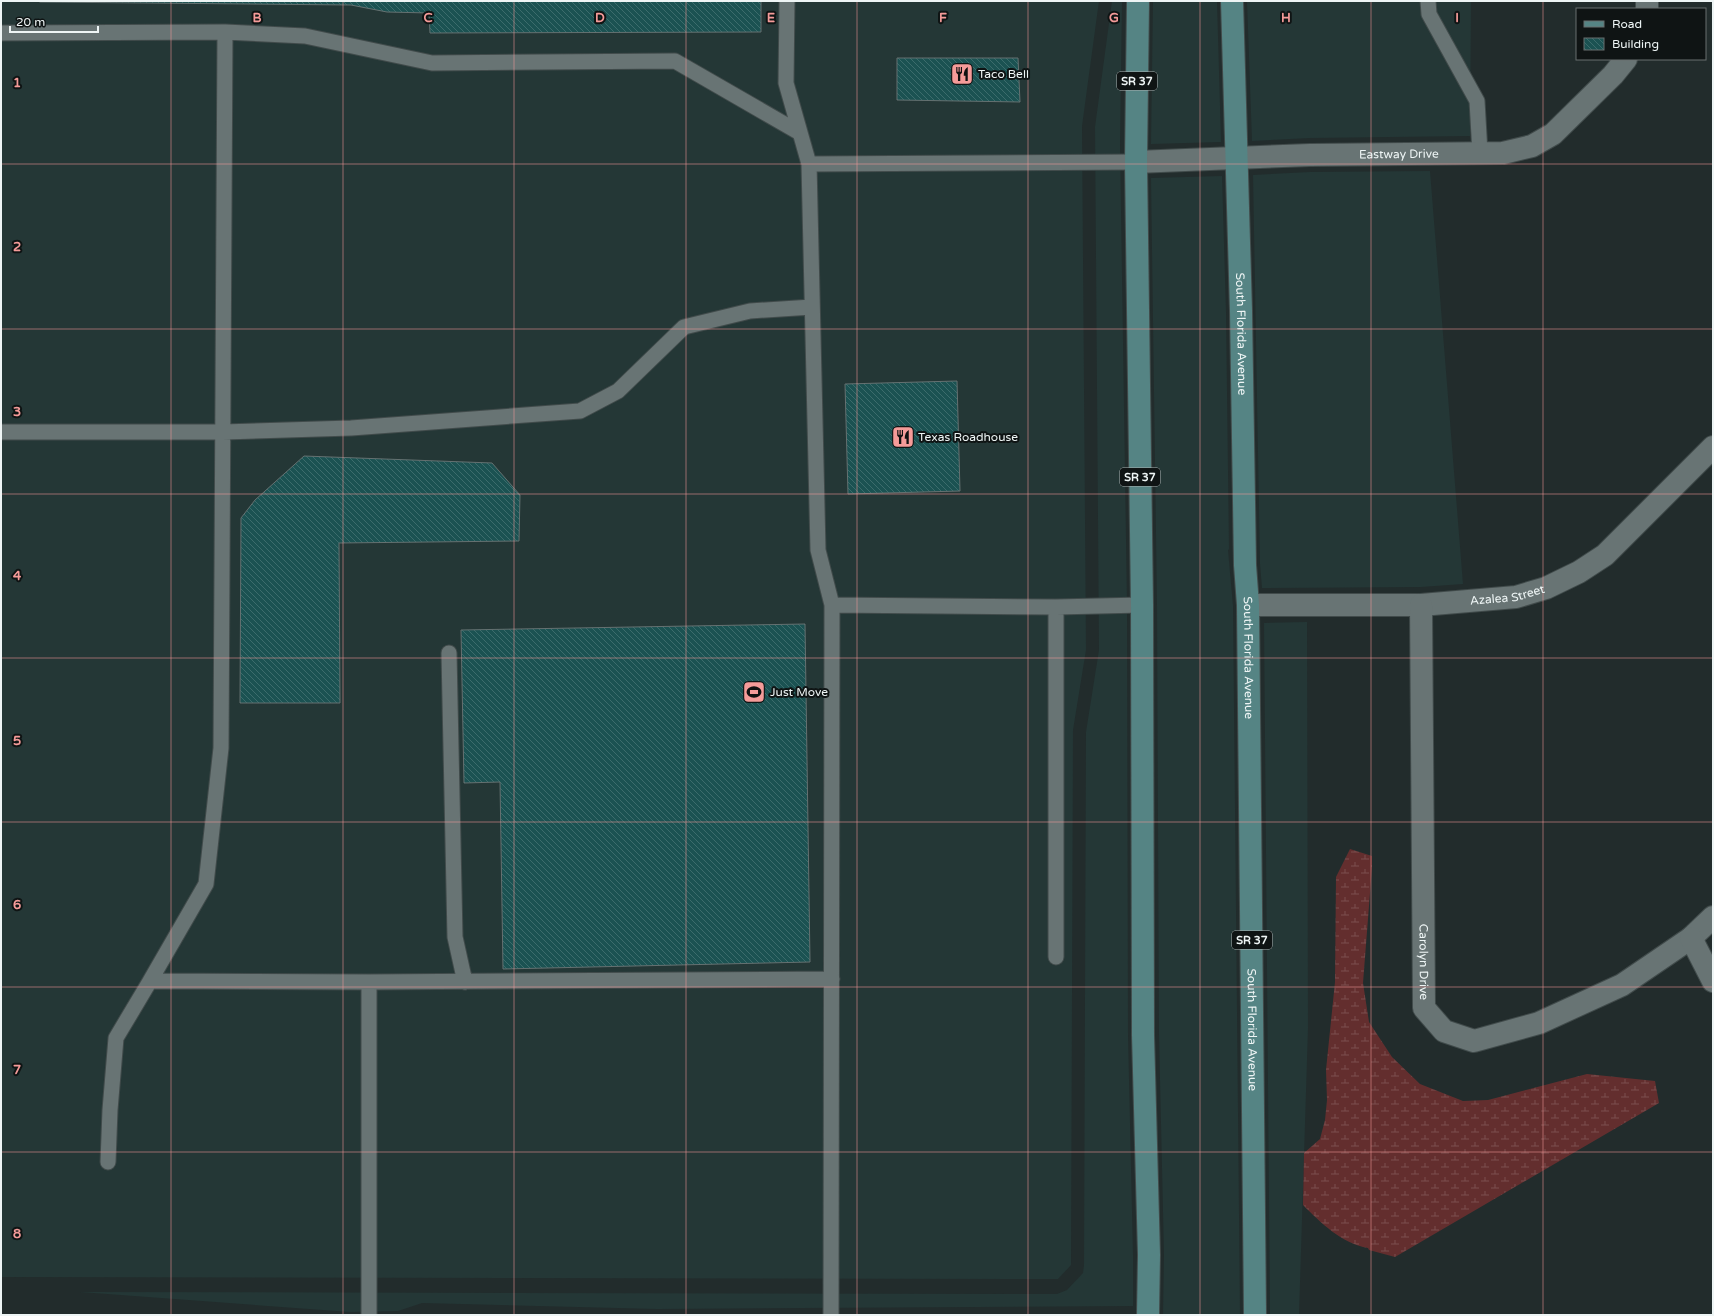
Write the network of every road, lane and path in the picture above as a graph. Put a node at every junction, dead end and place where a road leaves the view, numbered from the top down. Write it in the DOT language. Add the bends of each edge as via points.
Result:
graph roads {
  1 [pos="787,1"];
  2 [pos="1138,1"];
  3 [pos="1232,1"];
  4 [pos="1428,1"];
  5 [pos="225,32"];
  6 [pos="1,33"];
  7 [pos="1625,60"];
  8 [pos="800,133"];
  9 [pos="1480,153"];
  10 [pos="1237,159"];
  11 [pos="1136,162"];
  12 [pos="809,164"];
  13 [pos="812,307"];
  14 [pos="1,432"];
  15 [pos="223,432"];
  16 [pos="1713,447"];
  17 [pos="1422,604"];
  18 [pos="1142,605"];
  19 [pos="832,606"];
  20 [pos="1248,606"];
  21 [pos="1056,607"];
  22 [pos="449,653"];
  23 [pos="1713,917"];
  24 [pos="1691,938"];
  25 [pos="1056,957"];
  26 [pos="832,979"];
  27 [pos="150,981"];
  28 [pos="1713,981"];
  29 [pos="369,982"];
  30 [pos="465,982"];
  31 [pos="108,1162"];
  32 [pos="369,1315"];
  33 [pos="831,1315"];
  34 [pos="1148,1315"];
  35 [pos="1255,1315"];
  1 -- 8 [label="lane" via="786,83"];
  2 -- 11 [label="main road, SR 37"];
  3 -- 10 [label="main road, South Florida Avenue / SR 37"];
  4 -- 9 [label="lane" via="1429,14 1477,101"];
  5 -- 6 [label="lane"];
  5 -- 8 [label="lane" via="305,36 432,62 675,61"];
  5 -- 15 [label="lane"];
  7 -- 9 [label="street, Eastway Drive" via="1553,134 1532,146 1503,153"];
  8 -- 12 [label="lane"];
  9 -- 10 [label="street, Eastway Drive" via="1310,155"];
  10 -- 11 [label="street, Eastway Drive"];
  10 -- 20 [label="main road, South Florida Avenue / SR 37"];
  11 -- 12 [label="lane"];
  11 -- 18 [label="main road, SR 37"];
  12 -- 13 [label="lane"];
  13 -- 15 [label="lane" via="750,311 684,327 618,391 580,412 351,428"];
  13 -- 19 [label="lane" via="818,550"];
  14 -- 15 [label="lane"];
  15 -- 27 [label="lane" via="221,748 206,884"];
  16 -- 17 [label="street, Azalea Street" via="1605,555 1579,572 1546,588 1516,597"];
  17 -- 20 [label="street, Azalea Street"];
  17 -- 24 [label="street, Carolyn Drive" via="1424,1008 1444,1031 1474,1041 1539,1023 1622,985"];
  18 -- 21 [label="lane"];
  18 -- 34 [label="main road, SR 37" via="1143,1035 1149,1255"];
  19 -- 21 [label="lane"];
  19 -- 26 [label="lane"];
  20 -- 35 [label="main road, South Florida Avenue / SR 37"];
  21 -- 25 [label="lane"];
  22 -- 30 [label="lane" via="455,937"];
  23 -- 24 [label="street, Carolyn Drive"];
  24 -- 28 [label="street"];
  26 -- 30 [label="lane"];
  26 -- 33 [label="lane"];
  27 -- 29 [label="lane"];
  27 -- 31 [label="lane" via="116,1038"];
  29 -- 30 [label="lane"];
  29 -- 32 [label="lane"];
}
